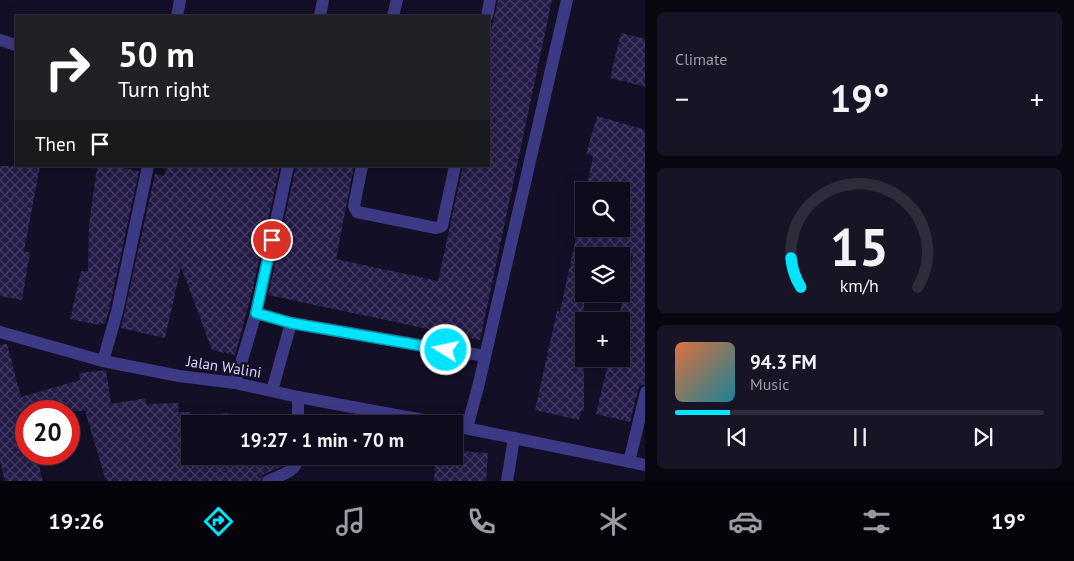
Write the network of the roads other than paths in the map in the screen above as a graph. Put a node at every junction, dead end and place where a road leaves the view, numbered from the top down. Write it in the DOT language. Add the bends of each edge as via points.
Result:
graph roads {
  1 [pos="180,0"];
  2 [pos="323,0"];
  3 [pos="396,0"];
  4 [pos="490,0"];
  5 [pos="567,0"];
  6 [pos="177,15"];
  7 [pos="320,15"];
  8 [pos="393,15"];
  9 [pos="487,15"];
  10 [pos="0,40"];
  11 [pos="15,44"];
  12 [pos="148,167"];
  13 [pos="288,167"];
  14 [pos="362,167"];
  15 [pos="455,167"];
  16 [pos="256,313"];
  17 [pos="291,323"];
  18 [pos="0,332"];
  19 [pos="485,356"];
  20 [pos="103,361"];
  21 [pos="235,383"];
  22 [pos="272,392"];
  23 [pos="645,392"];
  24 [pos="298,397"];
  25 [pos="298,415"];
  26 [pos="396,415"];
  27 [pos="463,421"];
  28 [pos="463,427"];
  29 [pos="514,438"];
  30 [pos="629,462"];
  31 [pos="296,465"];
  32 [pos="645,465"];
  33 [pos="268,481"];
  34 [pos="507,481"];
  1 -- 6 [label="street"];
  2 -- 7 [label="street"];
  3 -- 8 [label="street"];
  4 -- 9 [label="street"];
  5 -- 19 [label="street"];
  10 -- 11 [label="street"];
  12 -- 20 [label="street" via="117,312"];
  13 -- 16 [label="street"];
  14 -- 15 [label="street" via="354,206 357,212 436,228 442,226"];
  16 -- 17 [label="street"];
  16 -- 21 [label="street"];
  17 -- 19 [label="street"];
  17 -- 22 [label="street"];
  18 -- 20 [label="street, Jalan Walini"];
  19 -- 27 [label="street"];
  20 -- 21 [label="street, Jalan Walini"];
  21 -- 22 [label="street, Jalan Walini"];
  22 -- 24 [label="street, Jalan Walini"];
  23 -- 30 [label="street"];
  24 -- 25 [label="street"];
  24 -- 26 [label="street, Jalan Walini"];
  28 -- 29 [label="street"];
  29 -- 30 [label="street"];
  29 -- 34 [label="street"];
  30 -- 32 [label="street"];
  31 -- 33 [label="street"];
}
